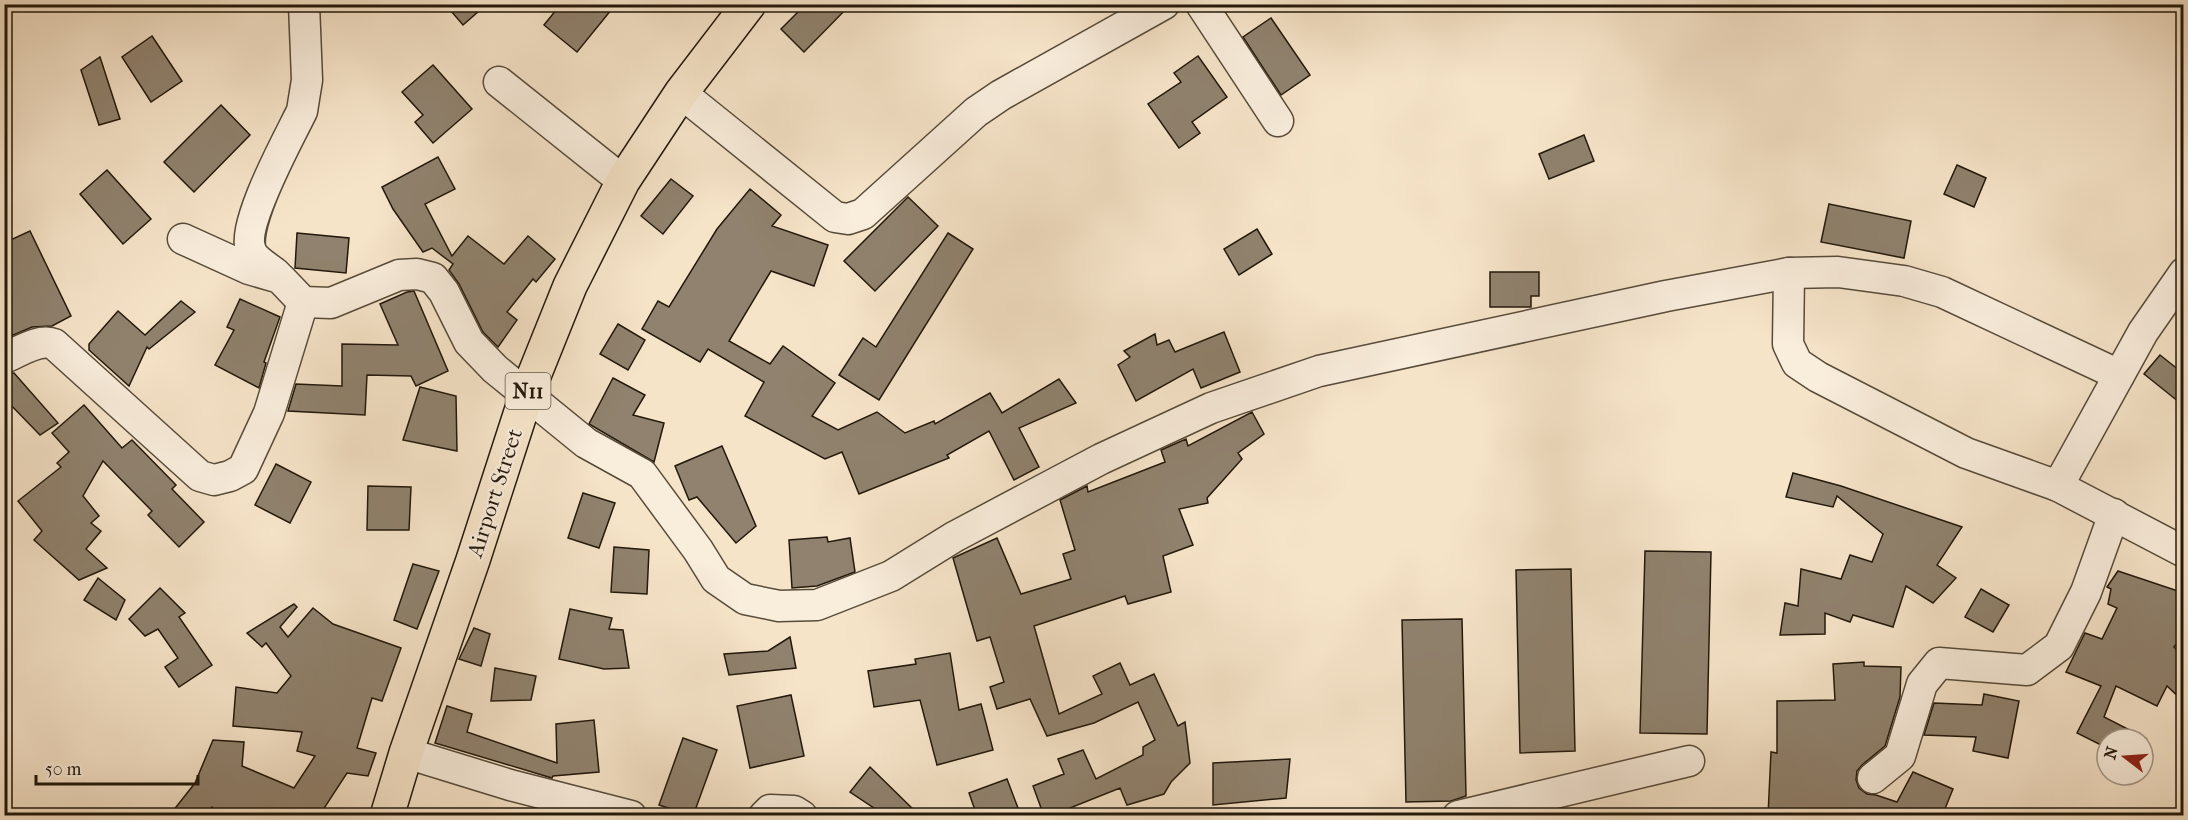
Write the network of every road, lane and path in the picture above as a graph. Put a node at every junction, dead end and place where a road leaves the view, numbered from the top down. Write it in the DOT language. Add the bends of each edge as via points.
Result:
graph roads {
  1 [pos="303,4"];
  2 [pos="749,4"];
  3 [pos="1164,4"];
  4 [pos="1201,4"];
  5 [pos="499,82"];
  6 [pos="681,93"];
  7 [pos="1278,120"];
  8 [pos="623,181"];
  9 [pos="183,239"];
  10 [pos="1789,273"];
  11 [pos="2184,273"];
  12 [pos="280,278"];
  13 [pos="303,302"];
  14 [pos="4,358"];
  15 [pos="2119,375"];
  16 [pos="527,393"];
  17 [pos="2058,486"];
  18 [pos="2114,514"];
  19 [pos="2184,552"];
  20 [pos="406,753"];
  21 [pos="1689,761"];
  22 [pos="1873,778"];
  23 [pos="387,816"];
  24 [pos="631,816"];
  25 [pos="764,816"];
  26 [pos="802,816"];
  27 [pos="1458,816"];
  1 -- 12 [label="street" via="306,96 249,230 252,253"];
  2 -- 6 [label="highway, Airport Street / N11"];
  3 -- 6 [label="street" via="976,112 863,214 848,219 835,217"];
  4 -- 7 [label="street"];
  5 -- 8 [label="street"];
  6 -- 8 [label="highway, Airport Street / N11"];
  8 -- 16 [label="highway, Airport Street / N11" via="570,286"];
  9 -- 12 [label="street" via="249,269"];
  10 -- 15 [label="street" via="1838,272 1904,281 1942,292"];
  10 -- 16 [label="street" via="1319,371 1211,408 1101,459 954,537 891,576 817,605 778,606 745,599 716,579 642,474 586,443"];
  10 -- 17 [label="street" via="1788,344 1797,363 1966,453"];
  11 -- 15 [label="street"];
  12 -- 13 [label="street"];
  13 -- 14 [label="street" via="268,413 243,470 214,480 200,476 54,344 40,342"];
  13 -- 16 [label="street" via="331,303 399,275 433,278 469,342 495,369"];
  15 -- 17 [label="street"];
  16 -- 20 [label="highway, Airport Street / N11"];
  17 -- 18 [label="street"];
  18 -- 19 [label="street"];
  18 -- 22 [label="street" via="2086,592 2059,646 2027,670 1939,663 1922,684 1900,756"];
  20 -- 23 [label="highway, Airport Street / N11"];
  20 -- 24 [label="street"];
  21 -- 27 [label="street"];
  25 -- 26 [label="street" via="770,810 794,811"];
}
